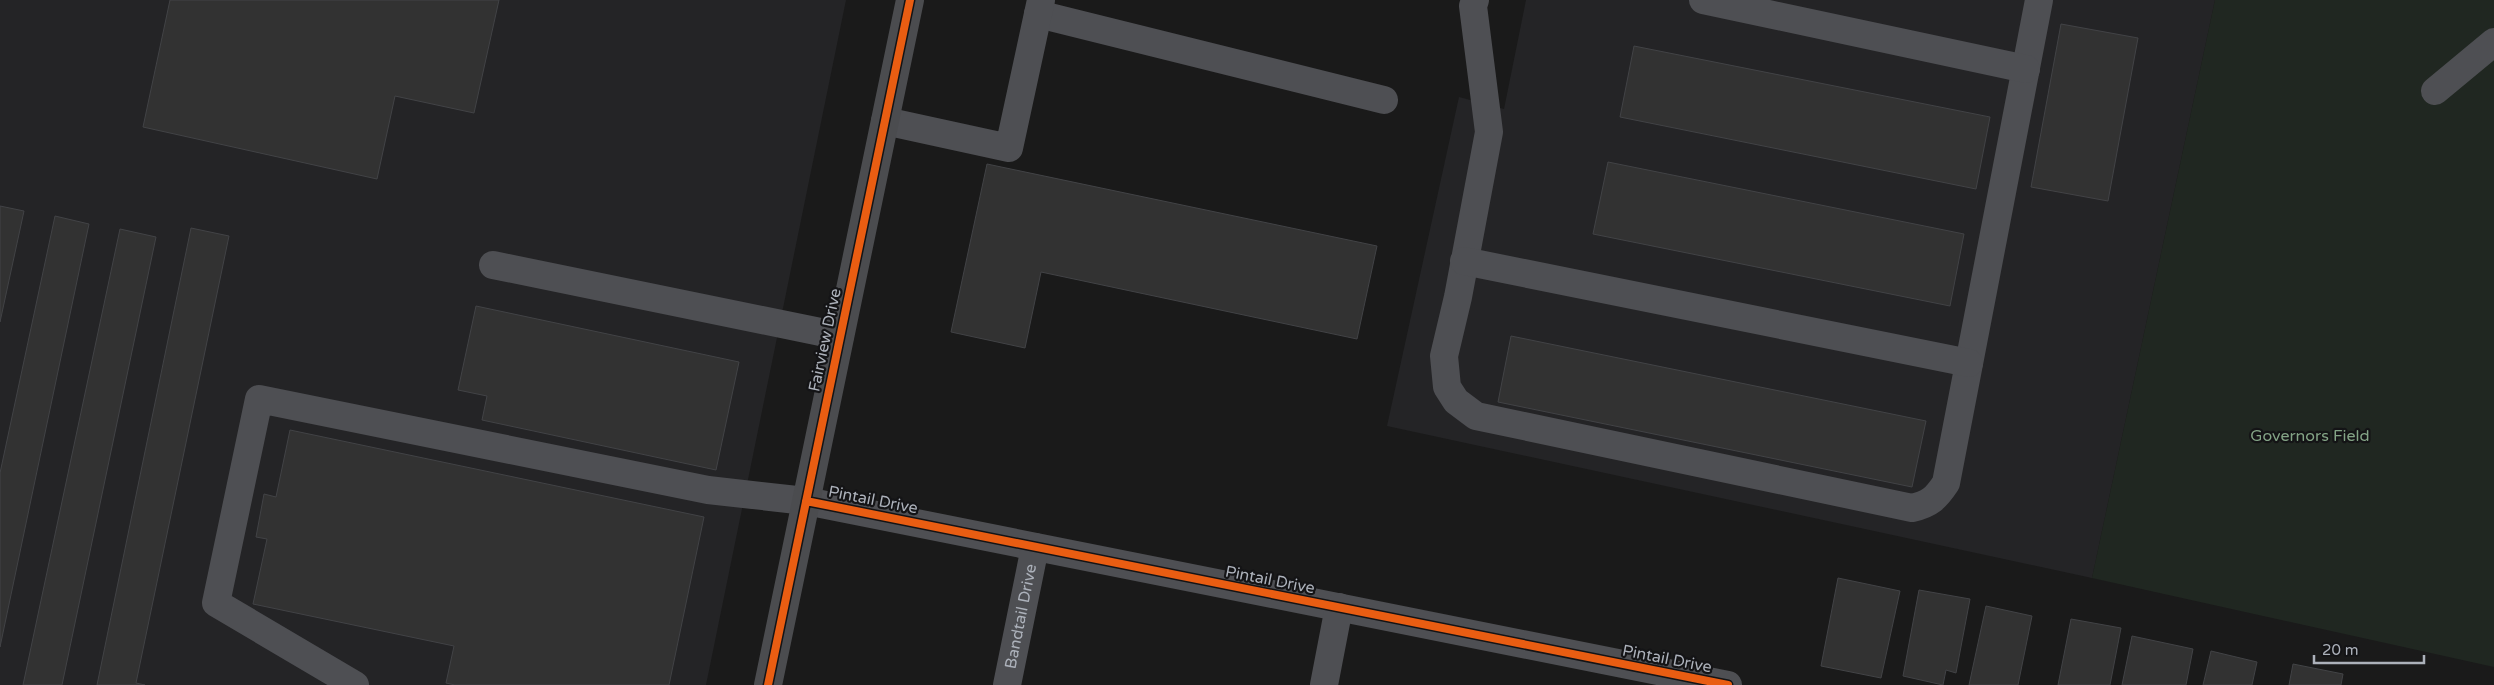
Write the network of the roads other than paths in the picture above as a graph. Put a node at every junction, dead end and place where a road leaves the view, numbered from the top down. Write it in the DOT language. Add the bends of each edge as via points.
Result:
graph roads {
  1 [pos="910,0"];
  2 [pos="1703,0"];
  3 [pos="2039,0"];
  4 [pos="1474,3"];
  5 [pos="1039,7"];
  6 [pos="2494,42"];
  7 [pos="2026,69"];
  8 [pos="2435,91"];
  9 [pos="1384,100"];
  10 [pos="885,121"];
  11 [pos="1464,261"];
  12 [pos="493,265"];
  13 [pos="840,336"];
  14 [pos="1969,363"];
  15 [pos="806,501"];
  16 [pos="1035,547"];
  17 [pos="1339,608"];
  18 [pos="1645,677"];
  19 [pos="355,685"];
  20 [pos="768,685"];
  21 [pos="1007,685"];
  22 [pos="1324,685"];
  23 [pos="1728,685"];
  1 -- 10 [label="main road, Fairview Drive"];
  2 -- 7 [label="street"];
  3 -- 7 [label="street"];
  4 -- 11 [label="street" via="1489,132"];
  5 -- 9 [label="street"];
  5 -- 10 [label="street" via="1010,148"];
  6 -- 8 [label="street"];
  7 -- 14 [label="street"];
  10 -- 13 [label="main road, Fairview Drive"];
  11 -- 14 [label="street"];
  11 -- 14 [label="street" via="1444,356 1447,386 1456,401 1476,416 1912,508 1927,505 1946,483"];
  12 -- 13 [label="street"];
  13 -- 15 [label="main road, Fairview Drive"];
  15 -- 16 [label="street, Pintail Drive"];
  15 -- 19 [label="street, Pintail Drive" via="708,490 259,399 216,603"];
  15 -- 20 [label="main road, Fairview Drive"];
  16 -- 17 [label="street, Pintail Drive"];
  16 -- 21 [label="street, Bandtail Drive"];
  17 -- 18 [label="street, Pintail Drive"];
  17 -- 22 [label="street"];
  18 -- 23 [label="street, Pintail Drive"];
}
